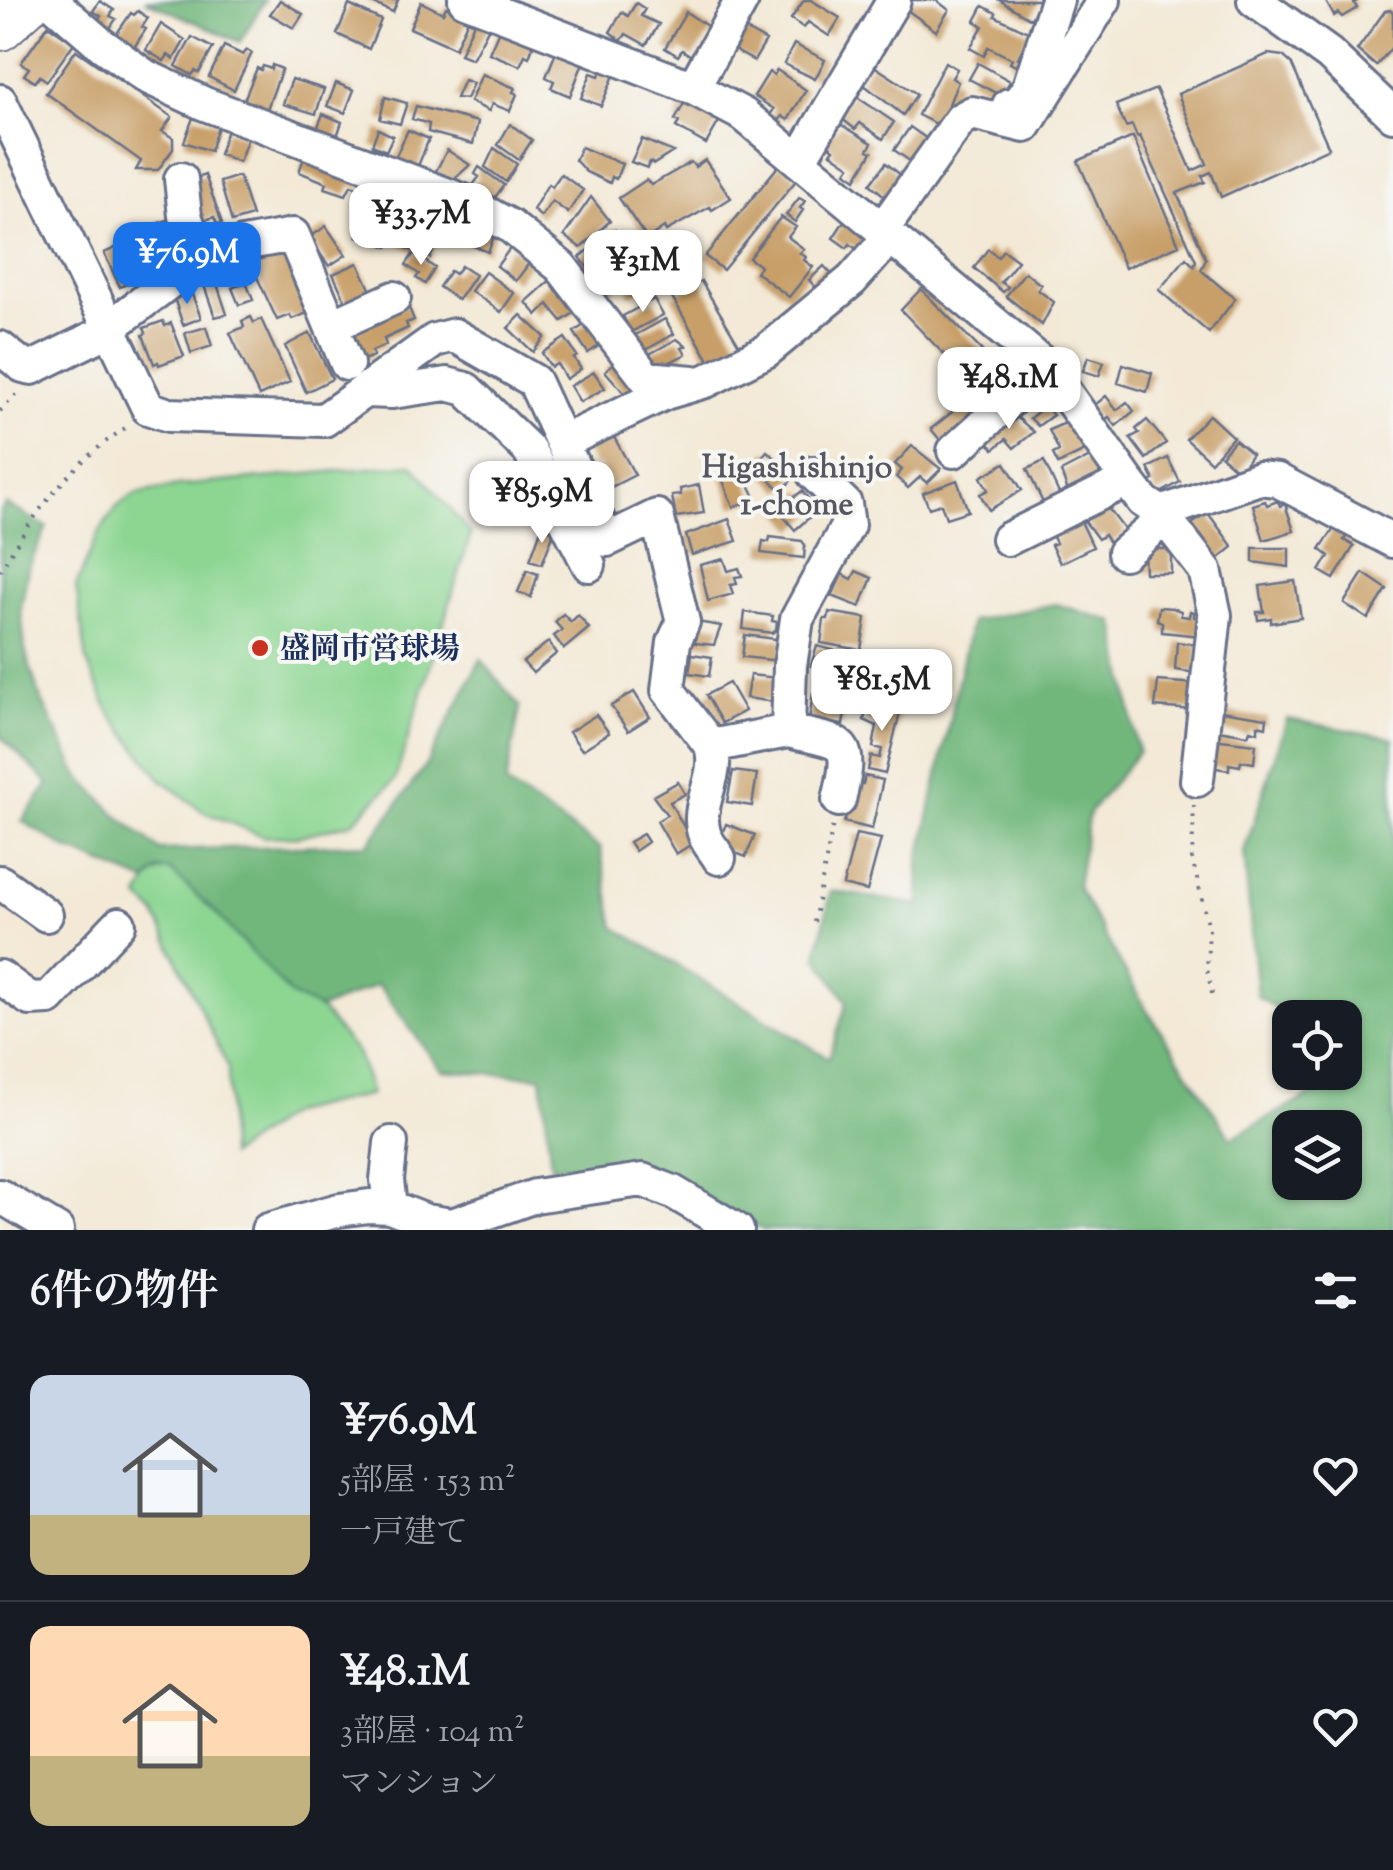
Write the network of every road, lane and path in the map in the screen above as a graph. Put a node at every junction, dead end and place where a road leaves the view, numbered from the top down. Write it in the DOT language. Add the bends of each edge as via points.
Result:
graph roads {
  1 [pos="30,0"];
  2 [pos="50,0"];
  3 [pos="465,0"];
  4 [pos="742,0"];
  5 [pos="894,0"];
  6 [pos="1057,0"];
  7 [pos="1104,0"];
  8 [pos="1254,0"];
  9 [pos="510,8"];
  10 [pos="0,26"];
  11 [pos="694,88"];
  12 [pos="0,102"];
  13 [pos="1393,115"];
  14 [pos="981,116"];
  15 [pos="799,161"];
  16 [pos="181,179"];
  17 [pos="886,233"];
  18 [pos="201,258"];
  19 [pos="394,298"];
  20 [pos="332,326"];
  21 [pos="109,328"];
  22 [pos="0,348"];
  23 [pos="1048,367"];
  24 [pos="355,378"];
  25 [pos="693,382"];
  26 [pos="148,408"];
  27 [pos="563,442"];
  28 [pos="954,451"];
  29 [pos="813,473"];
  30 [pos="1127,480"];
  31 [pos="1163,515"];
  32 [pos="1008,540"];
  33 [pos="1393,541"];
  34 [pos="1124,554"];
  35 [pos="589,566"];
  36 [pos="0,572"];
  37 [pos="788,732"];
  38 [pos="711,746"];
  39 [pos="1197,780"];
  40 [pos="839,800"];
  41 [pos="719,858"];
  42 [pos="0,882"];
  43 [pos="46,916"];
  44 [pos="814,922"];
  45 [pos="119,924"];
  46 [pos="0,977"];
  47 [pos="1213,999"];
  48 [pos="391,1143"];
  49 [pos="0,1196"];
  50 [pos="390,1207"];
  51 [pos="58,1230"];
  52 [pos="268,1230"];
  53 [pos="737,1230"];
  1 -- 10 [label="highway"];
  2 -- 25 [label="street" via="145,76 494,216 562,267 646,378"];
  3 -- 9 [label="street"];
  4 -- 11 [label="street"];
  5 -- 15 [label="street"];
  6 -- 14 [label="street" via="1029,88 1016,106 991,102"];
  7 -- 14 [label="street" via="1025,126"];
  8 -- 13 [label="street" via="1329,54"];
  9 -- 11 [label="street"];
  11 -- 15 [label="street" via="744,116"];
  12 -- 21 [label="street"];
  14 -- 17 [label="street" via="961,120"];
  15 -- 17 [label="street"];
  16 -- 18 [label="street" via="185,216"];
  17 -- 23 [label="street"];
  17 -- 25 [label="street" via="852,280 766,351"];
  18 -- 20 [label="street" via="293,234"];
  18 -- 21 [label="street"];
  19 -- 20 [label="street"];
  20 -- 24 [label="street"];
  21 -- 22 [label="street" via="32,368"];
  21 -- 26 [label="street"];
  23 -- 28 [label="street"];
  23 -- 30 [label="street"];
  24 -- 26 [label="street" via="324,420 170,415"];
  24 -- 27 [label="street" via="454,335 534,381"];
  24 -- 35 [label="street" via="392,392 447,384 466,389 529,450"];
  25 -- 27 [label="street"];
  26 -- 36 [label="path" via="64,480"];
  27 -- 38 [label="street" via="607,540 657,516 683,622 668,690"];
  29 -- 37 [label="street" via="845,504 848,525 797,619"];
  30 -- 31 [label="street"];
  30 -- 32 [label="street"];
  31 -- 33 [label="street" via="1259,478 1277,480"];
  31 -- 34 [label="street"];
  31 -- 39 [label="street" via="1206,570 1214,615"];
  37 -- 38 [label="street"];
  37 -- 40 [label="street" via="845,750"];
  38 -- 41 [label="street" via="716,760 702,820"];
  39 -- 47 [label="path" via="1192,859 1209,928"];
  40 -- 44 [label="path"];
  42 -- 43 [label="street"];
  45 -- 46 [label="street" via="49,998 30,999"];
  48 -- 50 [label="street"];
  49 -- 51 [label="street"];
  50 -- 52 [label="street" via="340,1210"];
  50 -- 53 [label="street" via="452,1225 535,1196 642,1180"];
}
